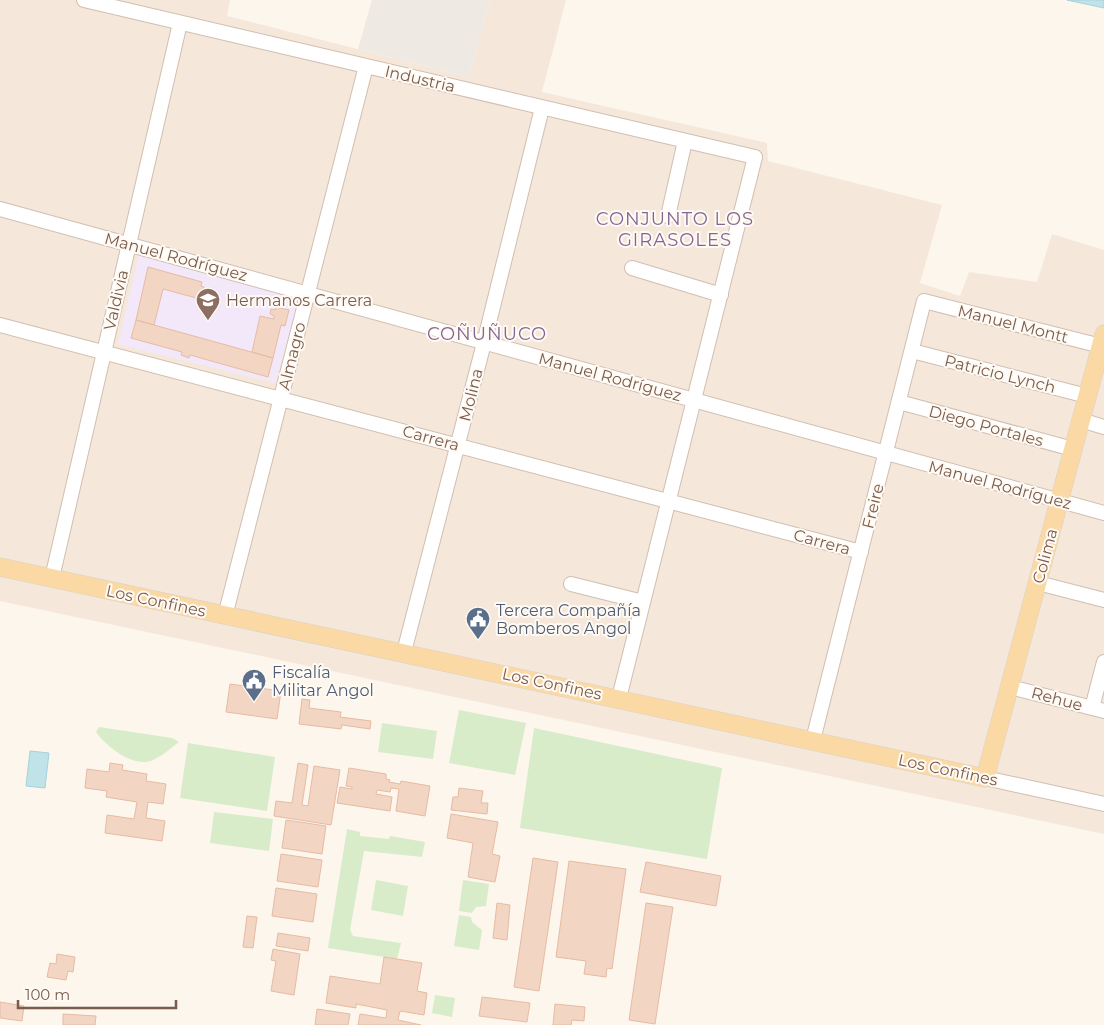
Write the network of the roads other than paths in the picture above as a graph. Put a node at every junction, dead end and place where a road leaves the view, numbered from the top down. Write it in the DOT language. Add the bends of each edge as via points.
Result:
graph roads {
  1 [pos="84,0"];
  2 [pos="180,22"];
  3 [pos="366,66"];
  4 [pos="542,108"];
  5 [pos="685,141"];
  6 [pos="0,209"];
  7 [pos="668,216"];
  8 [pos="129,244"];
  9 [pos="632,268"];
  10 [pos="308,294"];
  11 [pos="720,295"];
  12 [pos="924,301"];
  13 [pos="0,325"];
  14 [pos="1102,340"];
  15 [pos="484,342"];
  16 [pos="912,351"];
  17 [pos="104,352"];
  18 [pos="1087,396"];
  19 [pos="281,399"];
  20 [pos="694,401"];
  21 [pos="899,402"];
  22 [pos="1081,420"];
  23 [pos="1104,426"];
  24 [pos="458,446"];
  25 [pos="1073,449"];
  26 [pos="886,454"];
  27 [pos="669,501"];
  28 [pos="1059,502"];
  29 [pos="1104,513"];
  30 [pos="861,552"];
  31 [pos="0,566"];
  32 [pos="52,578"];
  33 [pos="1038,583"];
  34 [pos="571,584"];
  35 [pos="1104,600"];
  36 [pos="643,602"];
  37 [pos="225,616"];
  38 [pos="404,652"];
  39 [pos="1104,662"];
  40 [pos="1010,687"];
  41 [pos="619,698"];
  42 [pos="1098,709"];
  43 [pos="813,740"];
  44 [pos="986,778"];
  45 [pos="1104,804"];
  1 -- 2 [label="street, Industria"];
  2 -- 3 [label="street, Industria"];
  2 -- 8 [label="street, Valdivia"];
  3 -- 4 [label="street, Industria"];
  3 -- 10 [label="street, Almagro"];
  4 -- 5 [label="street, Industria"];
  4 -- 15 [label="street, Molina"];
  5 -- 7 [label="street"];
  5 -- 11 [label="street, Industria" via="755,157"];
  6 -- 8 [label="street, Manuel Rodríguez"];
  8 -- 10 [label="street, Manuel Rodríguez"];
  8 -- 17 [label="street, Valdivia"];
  9 -- 11 [label="street"];
  10 -- 15 [label="street, Manuel Rodríguez"];
  10 -- 19 [label="street, Almagro"];
  11 -- 20 [label="street"];
  12 -- 14 [label="street, Manuel Montt"];
  12 -- 16 [label="street, Freire"];
  13 -- 17 [label="street, Carrera"];
  14 -- 18 [label="main road, Colima"];
  15 -- 20 [label="street, Manuel Rodríguez"];
  15 -- 24 [label="street, Molina"];
  16 -- 18 [label="street, Patricio Lynch"];
  16 -- 21 [label="street, Freire"];
  17 -- 19 [label="street, Carrera"];
  17 -- 32 [label="street, Valdivia"];
  18 -- 22 [label="main road, Colima"];
  19 -- 24 [label="street, Carrera"];
  19 -- 37 [label="street, Almagro"];
  20 -- 26 [label="street, Manuel Rodríguez"];
  20 -- 27 [label="street"];
  21 -- 25 [label="street, Diego Portales"];
  21 -- 26 [label="street, Freire"];
  22 -- 23 [label="street"];
  22 -- 25 [label="main road, Colima"];
  24 -- 27 [label="street, Carrera"];
  24 -- 38 [label="street, Molina"];
  25 -- 28 [label="main road, Colima"];
  26 -- 28 [label="street, Manuel Rodríguez"];
  26 -- 30 [label="street, Freire"];
  27 -- 30 [label="street, Carrera"];
  27 -- 36 [label="street"];
  28 -- 29 [label="street, Manuel Rodríguez"];
  28 -- 33 [label="main road, Colima"];
  30 -- 43 [label="street, Freire"];
  31 -- 32 [label="main road, Los Confines"];
  32 -- 37 [label="main road, Los Confines"];
  33 -- 35 [label="street"];
  33 -- 40 [label="main road, Colima"];
  34 -- 36 [label="street"];
  36 -- 41 [label="street"];
  37 -- 38 [label="main road, Los Confines"];
  38 -- 41 [label="main road, Los Confines"];
  39 -- 42 [label="street"];
  40 -- 42 [label="street, Rehue"];
  40 -- 44 [label="main road, Colima"];
  41 -- 43 [label="main road, Los Confines"];
  43 -- 44 [label="main road, Los Confines"];
  44 -- 45 [label="street, Los Confines"];
}
